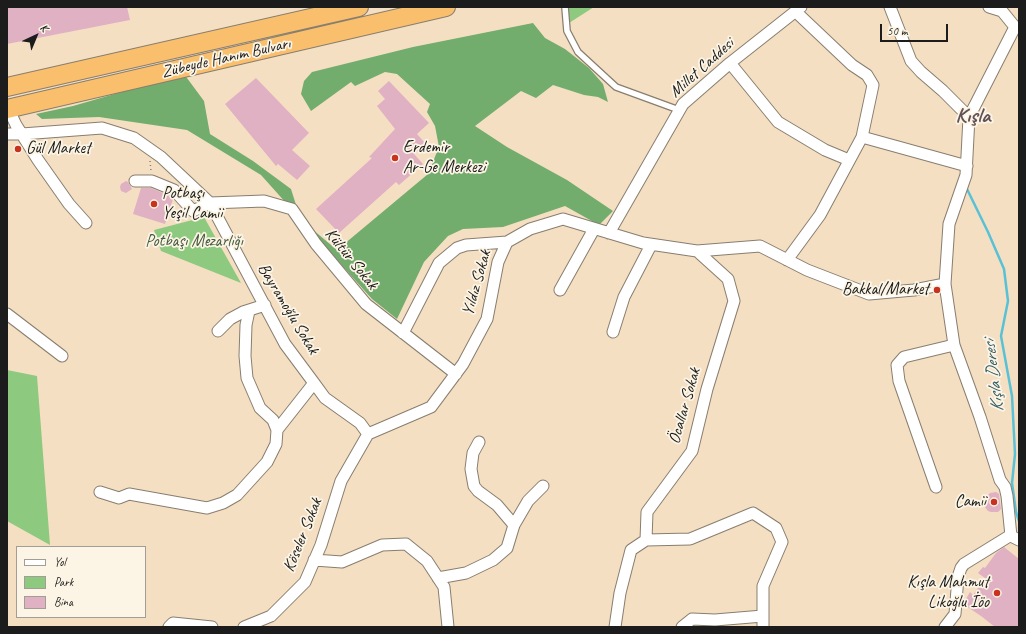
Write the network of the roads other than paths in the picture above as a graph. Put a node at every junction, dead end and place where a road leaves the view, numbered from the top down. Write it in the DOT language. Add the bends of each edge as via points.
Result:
graph roads {
  1 [pos="359,7"];
  2 [pos="446,7"];
  3 [pos="565,7"];
  4 [pos="890,7"];
  5 [pos="989,7"];
  6 [pos="799,9"];
  7 [pos="1017,28"];
  8 [pos="730,63"];
  9 [pos="7,87"];
  10 [pos="8,109"];
  11 [pos="679,110"];
  12 [pos="969,116"];
  13 [pos="7,134"];
  14 [pos="22,134"];
  15 [pos="862,137"];
  16 [pos="848,160"];
  17 [pos="966,166"];
  18 [pos="135,181"];
  19 [pos="210,203"];
  20 [pos="86,223"];
  21 [pos="594,229"];
  22 [pos="609,233"];
  23 [pos="507,242"];
  24 [pos="651,244"];
  25 [pos="697,251"];
  26 [pos="787,260"];
  27 [pos="945,284"];
  28 [pos="560,290"];
  29 [pos="264,306"];
  30 [pos="249,311"];
  31 [pos="7,314"];
  32 [pos="218,331"];
  33 [pos="613,332"];
  34 [pos="403,333"];
  35 [pos="954,344"];
  36 [pos="62,356"];
  37 [pos="456,374"];
  38 [pos="314,383"];
  39 [pos="277,430"];
  40 [pos="368,434"];
  41 [pos="479,442"];
  42 [pos="543,486"];
  43 [pos="936,487"];
  44 [pos="100,492"];
  45 [pos="514,524"];
  46 [pos="1015,537"];
  47 [pos="646,540"];
  48 [pos="314,560"];
  49 [pos="438,578"];
  50 [pos="763,621"];
  51 [pos="170,627"];
  52 [pos="212,627"];
  53 [pos="244,627"];
  54 [pos="448,627"];
  55 [pos="615,627"];
  56 [pos="682,627"];
  57 [pos="945,627"];
  1 -- 9 [label="highway, Zübeyde Hanım Bulvarı"];
  2 -- 10 [label="highway, Zübeyde Hanım Bulvarı"];
  3 -- 11 [label="lane" via="567,31 578,52 616,87"];
  4 -- 12 [label="street" via="911,60"];
  5 -- 7 [label="street" via="1002,11"];
  6 -- 8 [label="street, Millet Caddesi"];
  6 -- 15 [label="street" via="852,65 867,75 874,85"];
  7 -- 12 [label="street"];
  8 -- 11 [label="street, Millet Caddesi"];
  8 -- 16 [label="street" via="778,122 825,150"];
  10 -- 14 [label="street"];
  11 -- 22 [label="street, Millet Caddesi"];
  12 -- 17 [label="street"];
  13 -- 14 [label="street, Bayramoğlu Sokak"];
  14 -- 19 [label="street, Bayramoğlu Sokak" via="102,128 134,138 148,147"];
  14 -- 20 [label="street" via="69,204"];
  15 -- 16 [label="street"];
  15 -- 17 [label="street"];
  16 -- 26 [label="street" via="820,215"];
  17 -- 27 [label="street" via="966,175 949,224"];
  18 -- 19 [label="street, Kültür Sokak" via="152,181 174,190 193,211"];
  19 -- 29 [label="street, Bayramoğlu Sokak"];
  19 -- 34 [label="street, Kültür Sokak" via="264,201 292,209 316,244 366,304"];
  21 -- 22 [label="street, Yıldız Sokak"];
  21 -- 23 [label="street, Yıldız Sokak" via="563,219 530,229"];
  21 -- 28 [label="street"];
  22 -- 24 [label="street"];
  23 -- 34 [label="street" via="466,245 457,248 439,263"];
  23 -- 37 [label="street, Yıldız Sokak" via="498,262 487,319"];
  24 -- 25 [label="street"];
  24 -- 33 [label="street" via="624,297"];
  25 -- 26 [label="street" via="760,246"];
  25 -- 47 [label="street, Öcallar Sokak" via="728,279 734,302 707,389 692,451 647,512"];
  26 -- 27 [label="street" via="869,294"];
  27 -- 35 [label="street"];
  29 -- 30 [label="street"];
  29 -- 38 [label="street, Bayramoğlu Sokak" via="285,344"];
  30 -- 32 [label="street" via="230,319"];
  30 -- 39 [label="street" via="245,356 247,378 260,408 273,420"];
  31 -- 36 [label="street"];
  34 -- 37 [label="street, Kültür Sokak"];
  35 -- 43 [label="street" via="904,357 896,365"];
  35 -- 46 [label="street" via="1000,480 1005,487"];
  37 -- 40 [label="street, Yıldız Sokak" via="431,407"];
  38 -- 39 [label="street"];
  38 -- 40 [label="street, Bayramoğlu Sokak" via="325,398 360,423"];
  39 -- 44 [label="street" via="276,444 267,462 237,495 222,503 207,508 129,494 119,498"];
  40 -- 48 [label="street, Köseler Sokak" via="341,481"];
  41 -- 45 [label="street" via="473,453 471,469 474,486 497,505"];
  42 -- 45 [label="street" via="528,501"];
  45 -- 49 [label="street" via="507,548 493,560 466,573"];
  46 -- 57 [label="street" via="964,564 958,577 955,614"];
  47 -- 50 [label="street" via="690,539 753,513 776,528 782,542 763,586"];
  47 -- 55 [label="street" via="631,550 620,593"];
  48 -- 49 [label="street" via="342,562 382,545 406,544 427,561"];
  48 -- 53 [label="street, Köseler Sokak" via="305,582 271,616"];
  49 -- 54 [label="street" via="444,587"];
  50 -- 56 [label="street" via="692,620"];
  51 -- 52 [label="street" via="173,623"];
}
